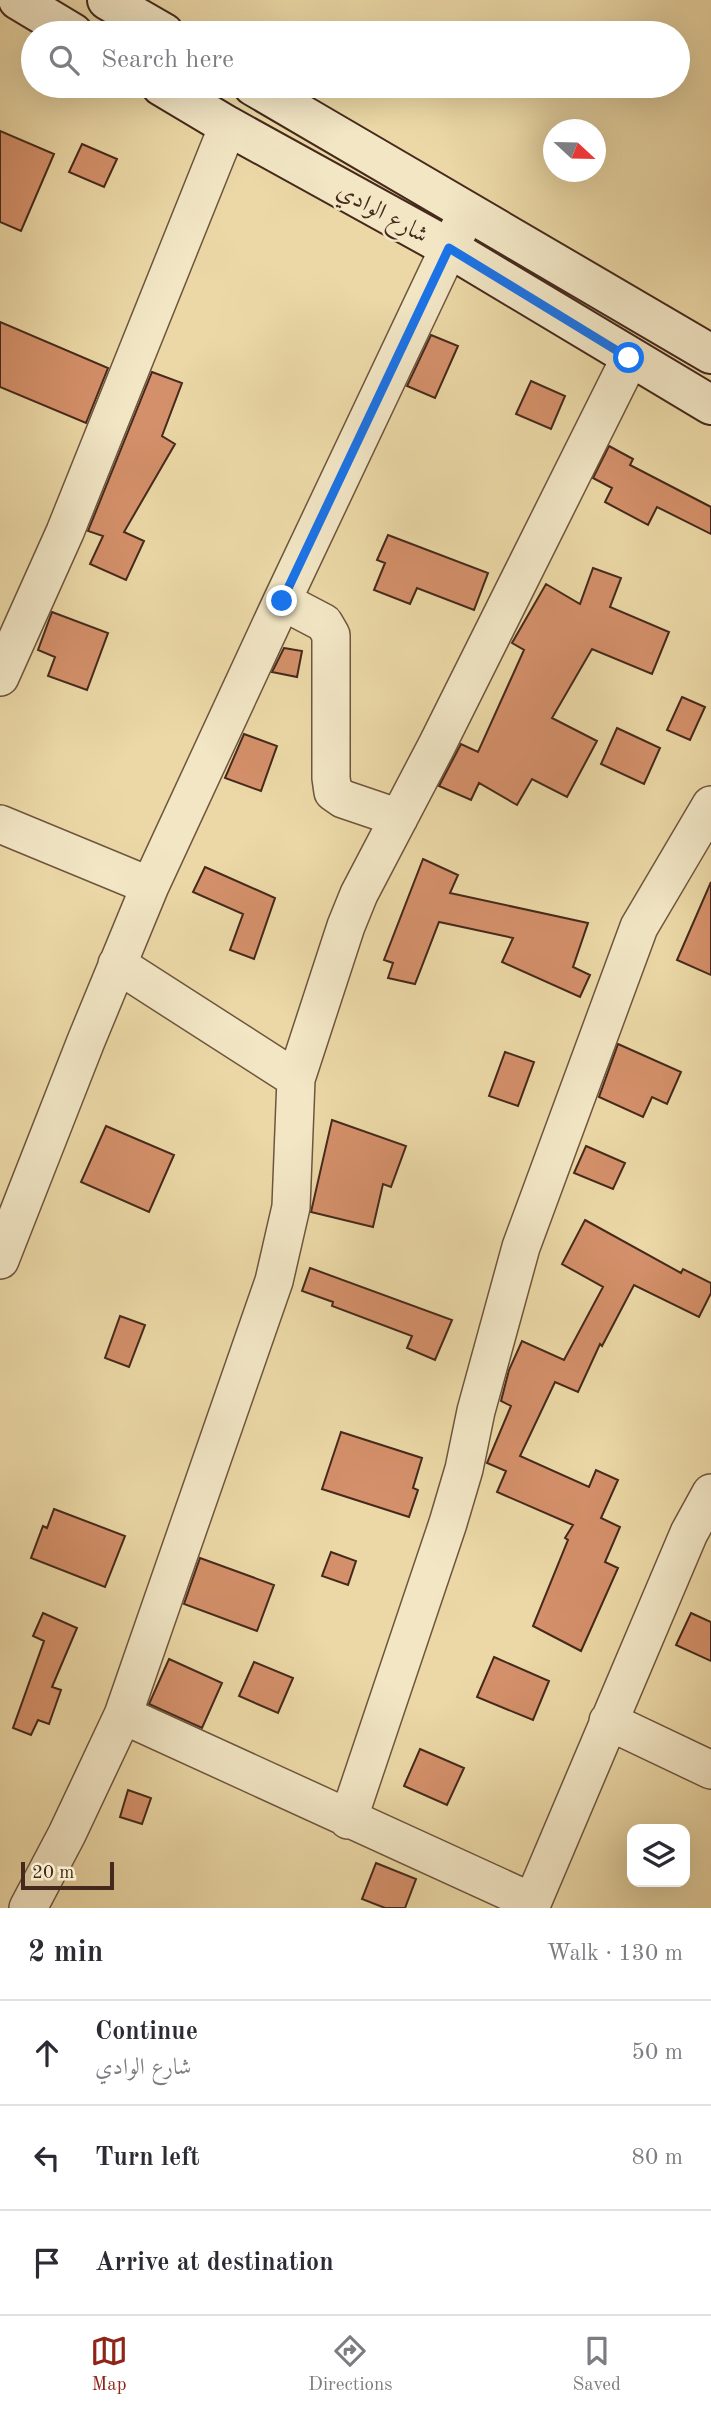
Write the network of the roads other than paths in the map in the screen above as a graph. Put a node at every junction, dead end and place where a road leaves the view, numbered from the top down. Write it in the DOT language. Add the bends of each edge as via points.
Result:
graph roads {
  1 [pos="18,0"];
  2 [pos="107,0"];
  3 [pos="54,21"];
  4 [pos="143,21"];
  5 [pos="181,98"];
  6 [pos="273,98"];
  7 [pos="228,126"];
  8 [pos="468,212"];
  9 [pos="449,248"];
  10 [pos="711,354"];
  11 [pos="629,358"];
  12 [pos="711,405"];
  13 [pos="282,601"];
  14 [pos="0,677"];
  15 [pos="711,805"];
  16 [pos="399,818"];
  17 [pos="0,824"];
  18 [pos="150,886"];
  19 [pos="117,964"];
  20 [pos="296,1079"];
  21 [pos="0,1260"];
  22 [pos="711,1493"];
  23 [pos="123,1716"];
  24 [pos="608,1721"];
  25 [pos="711,1770"];
  26 [pos="348,1819"];
  27 [pos="531,1905"];
  28 [pos="28,1908"];
  1 -- 3 [label="main road"];
  2 -- 4 [label="main road"];
  5 -- 7 [label="main road, شارع الوادي"];
  6 -- 8 [label="main road, شارع الوادي"];
  7 -- 9 [label="main road, شارع الوادي"];
  7 -- 14 [label="street" via="65,532"];
  8 -- 9 [label="street"];
  8 -- 10 [label="main road, شارع الوادي"];
  9 -- 11 [label="main road, شارع الوادي"];
  9 -- 13 [label="street"];
  11 -- 12 [label="main road, شارع الوادي"];
  11 -- 16 [label="street"];
  13 -- 16 [label="street" via="324,623 331,635 333,792"];
  13 -- 18 [label="street"];
  15 -- 26 [label="street" via="639,927 521,1247 464,1469"];
  16 -- 20 [label="street" via="359,894"];
  17 -- 18 [label="street"];
  18 -- 19 [label="street"];
  19 -- 20 [label="street"];
  19 -- 21 [label="street"];
  20 -- 23 [label="street" via="290,1207 274,1281"];
  22 -- 24 [label="street"];
  23 -- 26 [label="street"];
  23 -- 28 [label="street"];
  24 -- 25 [label="street"];
  24 -- 27 [label="street"];
  26 -- 27 [label="street"];
}
